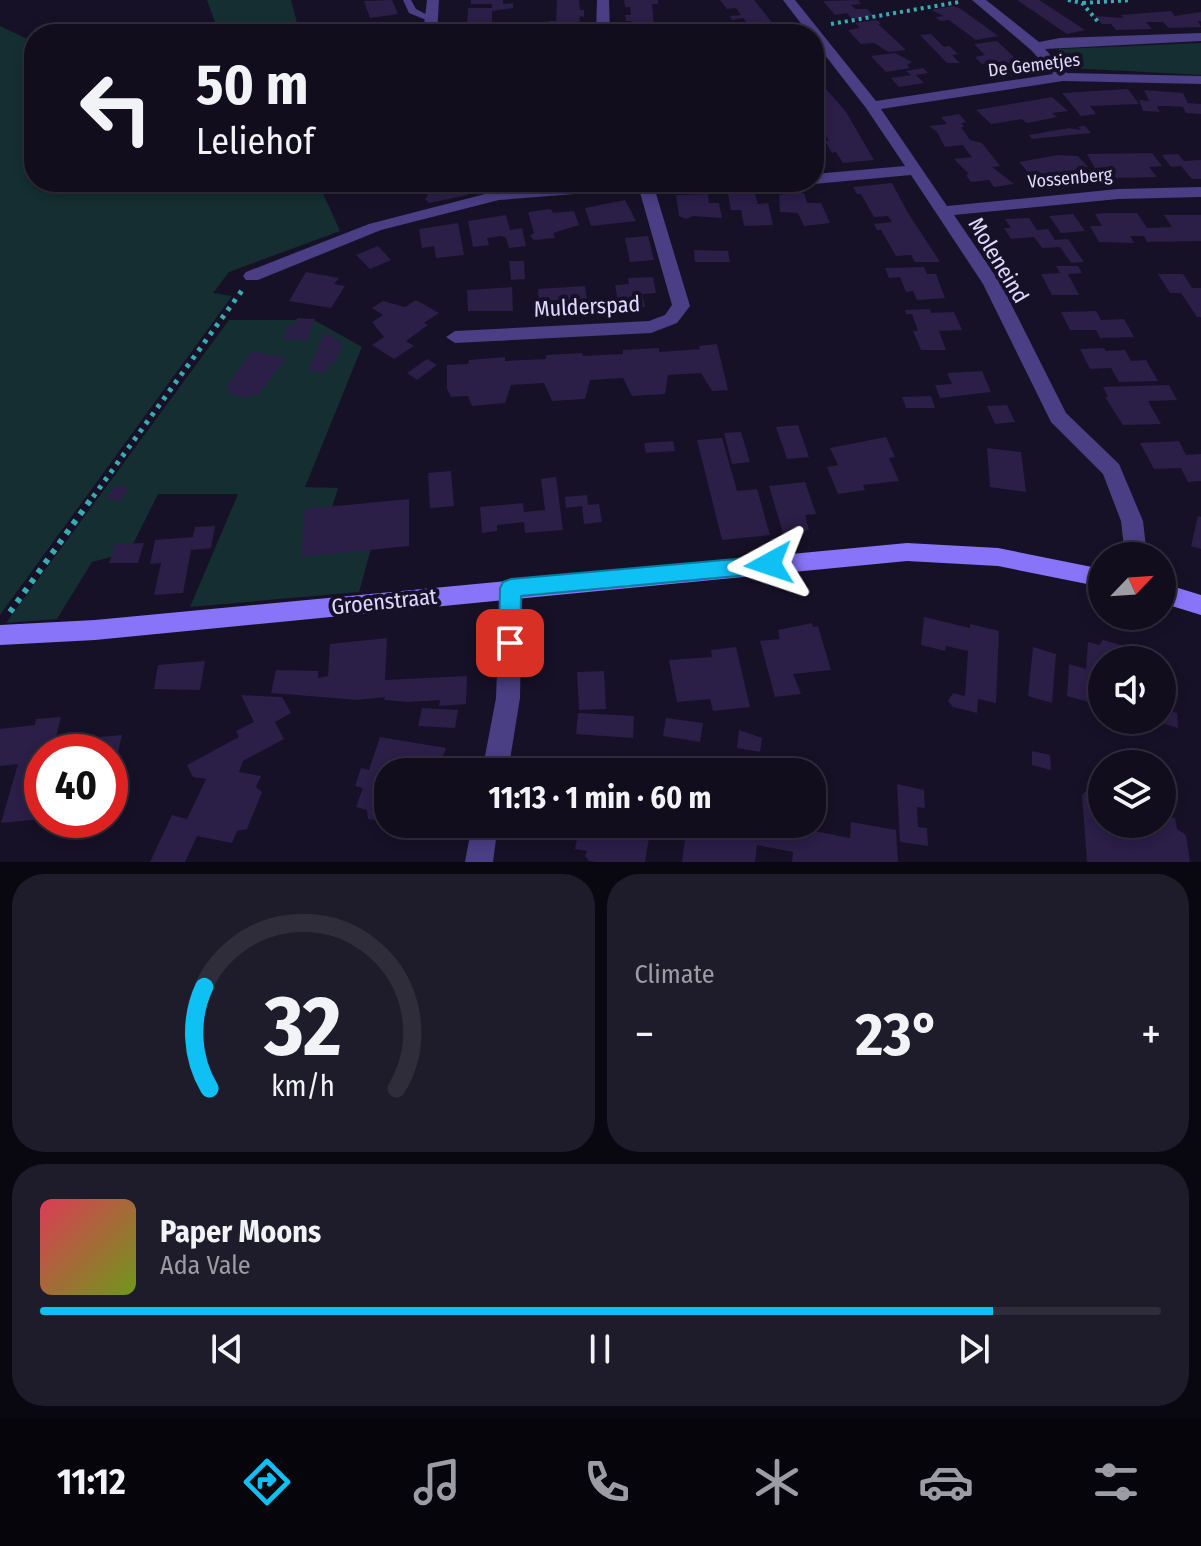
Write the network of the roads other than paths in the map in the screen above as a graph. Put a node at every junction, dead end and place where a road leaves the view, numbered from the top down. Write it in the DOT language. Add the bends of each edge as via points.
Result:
graph roads {
  1 [pos="407,0"];
  2 [pos="433,0"];
  3 [pos="603,0"];
  4 [pos="789,0"];
  5 [pos="978,0"];
  6 [pos="431,19"];
  7 [pos="431,24"];
  8 [pos="603,24"];
  9 [pos="809,24"];
  10 [pos="1201,37"];
  11 [pos="824,43"];
  12 [pos="1036,47"];
  13 [pos="1063,77"];
  14 [pos="1201,80"];
  15 [pos="872,106"];
  16 [pos="916,170"];
  17 [pos="824,178"];
  18 [pos="483,192"];
  19 [pos="648,192"];
  20 [pos="1201,192"];
  21 [pos="944,211"];
  22 [pos="252,276"];
  23 [pos="455,337"];
  24 [pos="1134,542"];
  25 [pos="1088,575"];
  26 [pos="511,588"];
  27 [pos="1176,597"];
  28 [pos="1201,605"];
  29 [pos="4,625"];
  30 [pos="497,758"];
  31 [pos="483,838"];
  32 [pos="479,862"];
  1 -- 6 [label="lane" via="412,11"];
  2 -- 6 [label="street"];
  3 -- 8 [label="street"];
  4 -- 9 [label="street, Moleneind"];
  5 -- 12 [label="street"];
  6 -- 7 [label="street"];
  10 -- 12 [label="street, De Gemetjes"];
  11 -- 15 [label="street, Moleneind"];
  12 -- 13 [label="street"];
  13 -- 14 [label="street, De Gemetjes"];
  13 -- 15 [label="street, De Gemetjes"];
  15 -- 16 [label="street, Moleneind"];
  16 -- 17 [label="street"];
  16 -- 21 [label="street, Moleneind"];
  18 -- 22 [label="street"];
  19 -- 23 [label="street, Mulderspad" via="681,306 671,319 651,327"];
  20 -- 21 [label="street, Vossenberg" via="1118,194"];
  21 -- 24 [label="street, Moleneind" via="992,284 1058,417 1112,470"];
  25 -- 26 [label="street, Groenstraat" via="998,557 907,552"];
  26 -- 29 [label="street, Groenstraat" via="95,630"];
  26 -- 30 [label="street" via="508,698"];
  27 -- 28 [label="street"];
  31 -- 32 [label="street"];
}
